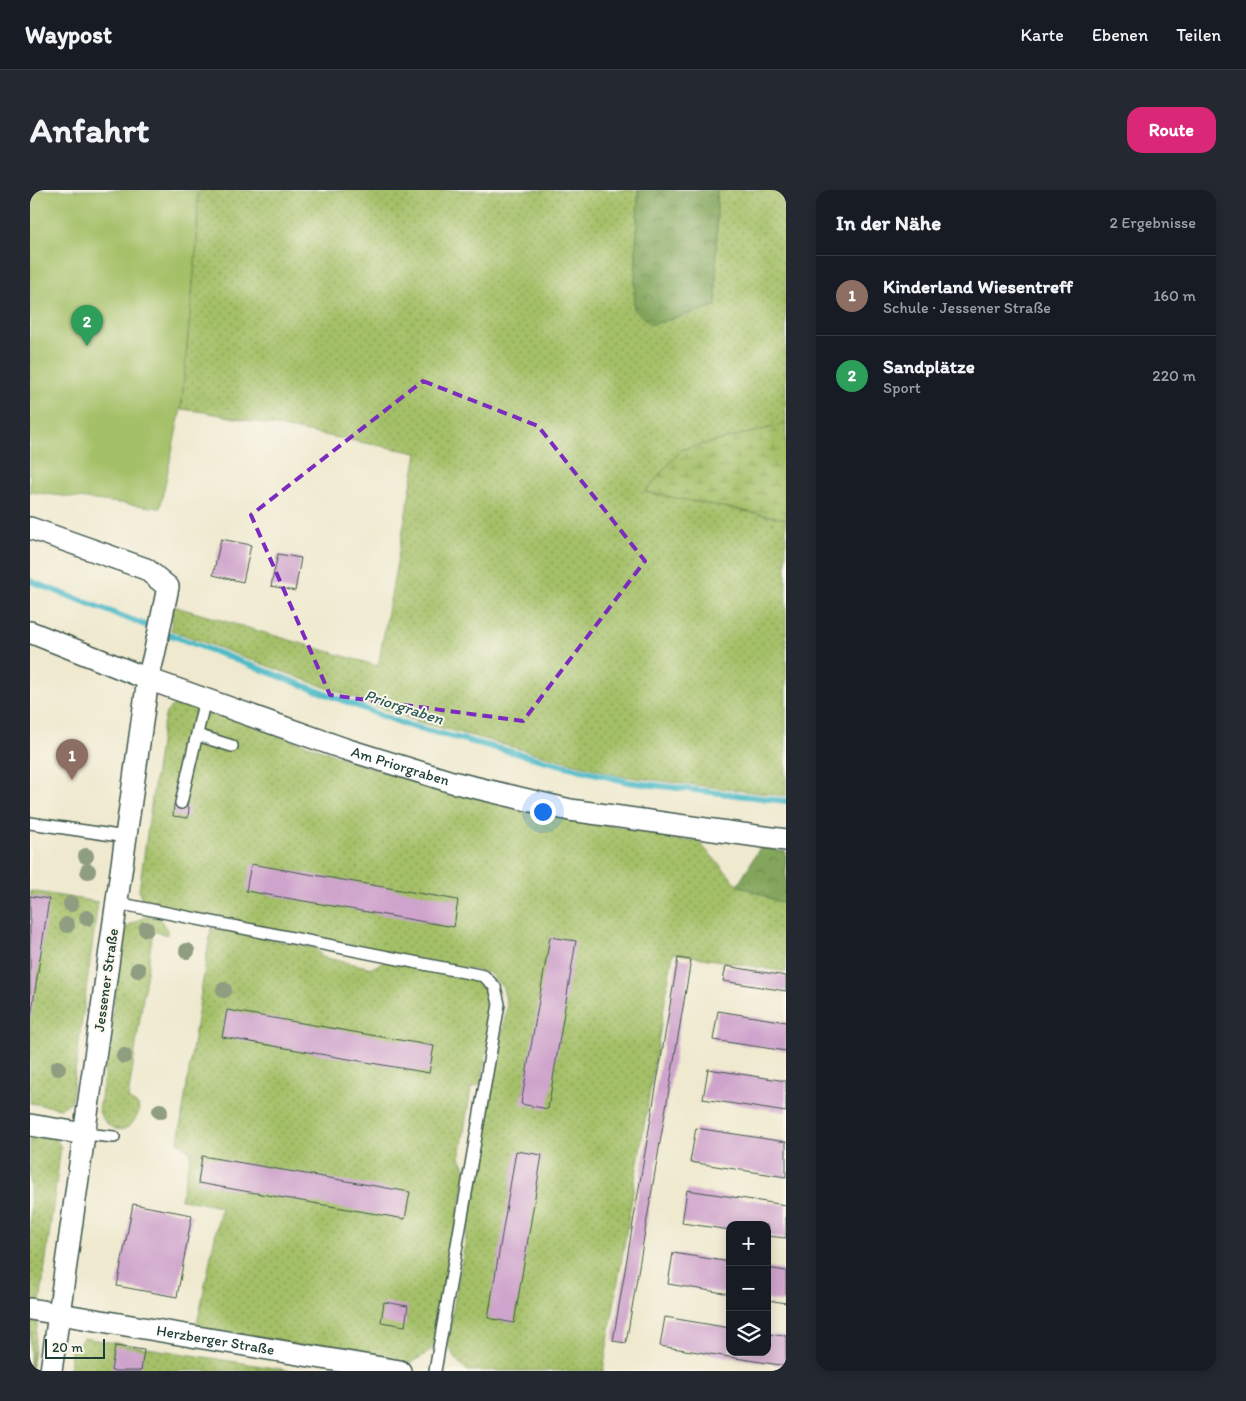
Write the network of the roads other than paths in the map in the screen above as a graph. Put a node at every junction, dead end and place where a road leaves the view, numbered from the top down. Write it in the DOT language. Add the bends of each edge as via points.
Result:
graph roads {
  1 [pos="30,528"];
  2 [pos="30,632"];
  3 [pos="148,679"];
  4 [pos="205,699"];
  5 [pos="197,735"];
  6 [pos="232,746"];
  7 [pos="182,803"];
  8 [pos="30,823"];
  9 [pos="126,837"];
  10 [pos="786,840"];
  11 [pos="116,903"];
  12 [pos="30,1125"];
  13 [pos="85,1134"];
  14 [pos="114,1137"];
  15 [pos="30,1309"];
  16 [pos="58,1314"];
  17 [pos="51,1371"];
  18 [pos="400,1371"];
  19 [pos="436,1371"];
  1 -- 3 [label="street, Jessener Straße" via="146,569 168,587"];
  2 -- 3 [label="street, Am Priorgraben"];
  3 -- 4 [label="street, Am Priorgraben"];
  3 -- 9 [label="street, Jessener Straße"];
  4 -- 5 [label="lane"];
  4 -- 10 [label="street, Am Priorgraben" via="345,749 452,782 570,810"];
  5 -- 6 [label="lane"];
  5 -- 7 [label="lane"];
  8 -- 9 [label="lane"];
  9 -- 11 [label="street, Jessener Straße"];
  11 -- 13 [label="street, Jessener Straße"];
  11 -- 19 [label="lane" via="174,918 484,976 495,988 499,1004"];
  12 -- 13 [label="street"];
  13 -- 14 [label="lane"];
  13 -- 16 [label="street, Jessener Straße"];
  15 -- 16 [label="street"];
  16 -- 17 [label="street, Jessener Straße"];
  16 -- 18 [label="street, Herzberger Straße" via="258,1353"];
}
